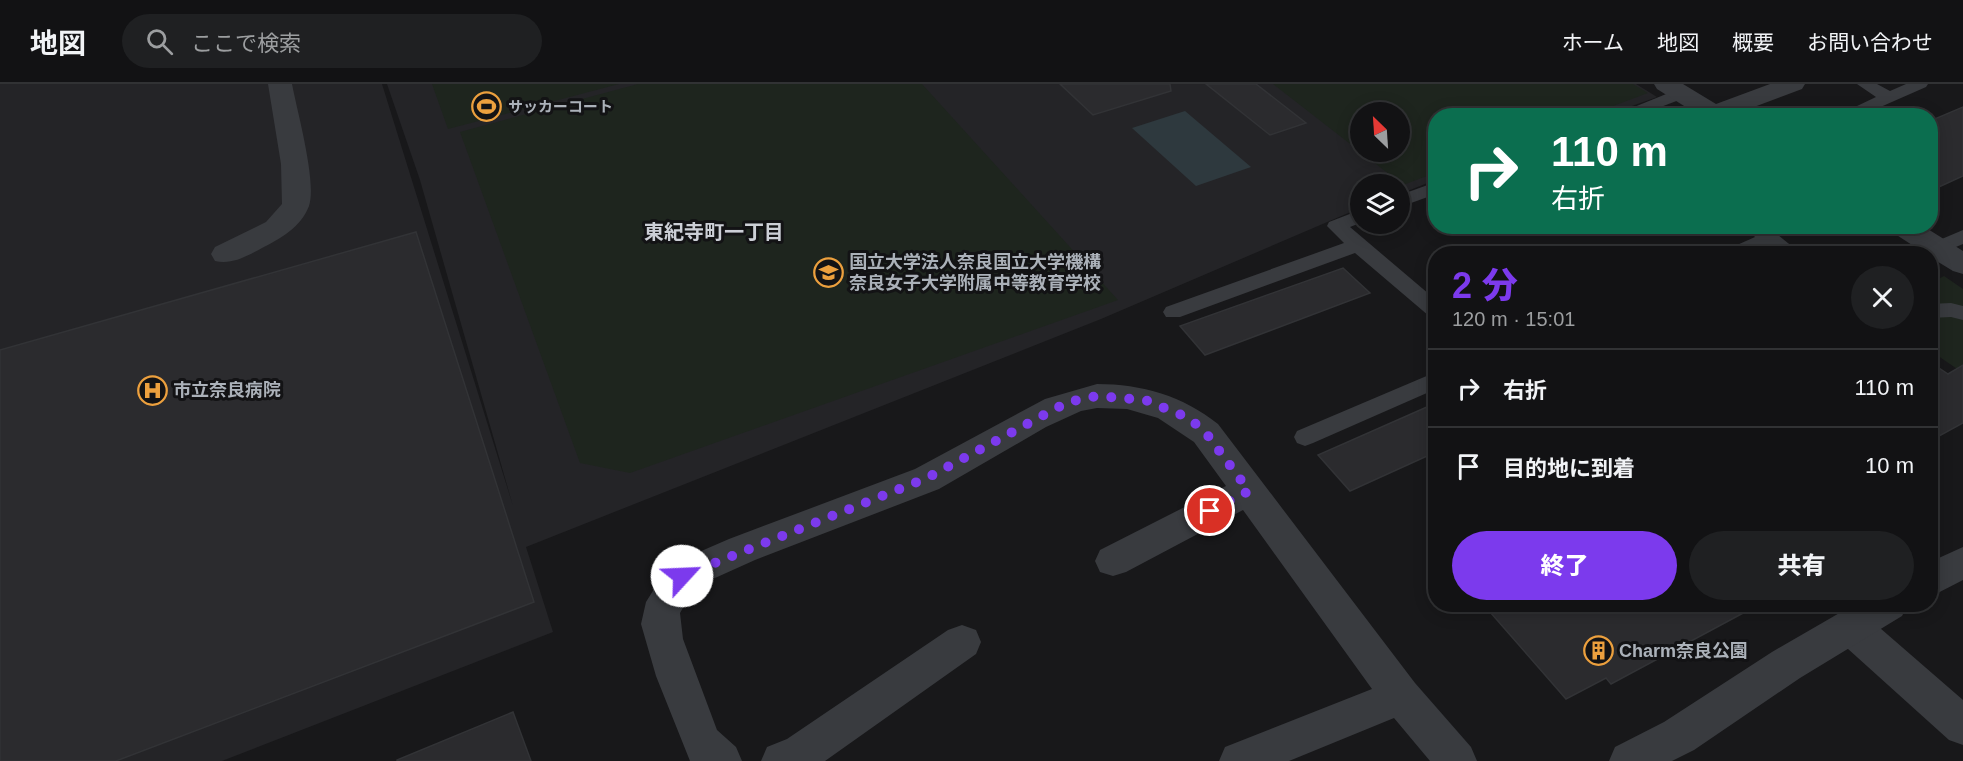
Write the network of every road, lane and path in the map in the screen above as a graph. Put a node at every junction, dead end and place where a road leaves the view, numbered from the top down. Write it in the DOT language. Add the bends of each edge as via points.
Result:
graph roads {
  1 [pos="280,84"];
  2 [pos="1793,84"];
  3 [pos="1865,84"];
  4 [pos="1920,84"];
  5 [pos="1674,88"];
  6 [pos="1889,97"];
  7 [pos="1635,108"];
  8 [pos="1706,108"];
  9 [pos="1731,108"];
  10 [pos="1863,108"];
  11 [pos="284,112"];
  12 [pos="258,117"];
  13 [pos="1428,190"];
  14 [pos="1410,197"];
  15 [pos="1350,220"];
  16 [pos="1760,234"];
  17 [pos="1765,234"];
  18 [pos="1915,234"];
  19 [pos="1963,236"];
  20 [pos="1358,245"];
  21 [pos="1745,246"];
  22 [pos="1781,246"];
  23 [pos="1934,246"];
  24 [pos="1938,248"];
  25 [pos="1938,249"];
  26 [pos="225,254"];
  27 [pos="1963,264"];
  28 [pos="1428,304"];
  29 [pos="1938,311"];
  30 [pos="1173,312"];
  31 [pos="1963,313"];
  32 [pos="1428,383"];
  33 [pos="1305,437"];
  34 [pos="1249,491"];
  35 [pos="1113,561"];
  36 [pos="1963,562"];
  37 [pos="1938,576"];
  38 [pos="1876,612"];
  39 [pos="1851,627"];
  40 [pos="962,642"];
  41 [pos="1401,696"];
  42 [pos="1963,726"];
  43 [pos="722,761"];
  44 [pos="782,761"];
  45 [pos="1240,761"];
  46 [pos="1456,761"];
  47 [pos="1630,761"];
  1 -- 11 [label="street"];
  2 -- 9 [label="street"];
  3 -- 6 [label="lane"];
  4 -- 6 [label="lane"];
  5 -- 7 [label="lane"];
  5 -- 8 [label="street"];
  6 -- 10 [label="lane"];
  11 -- 12 [label="street"];
  11 -- 26 [label="street" via="296,205 281,224"];
  13 -- 14 [label="lane"];
  15 -- 20 [label="lane" via="1336,226"];
  16 -- 21 [label="lane"];
  17 -- 22 [label="lane"];
  18 -- 23 [label="street"];
  19 -- 24 [label="lane"];
  20 -- 28 [label="lane"];
  20 -- 30 [label="lane"];
  25 -- 27 [label="street"];
  29 -- 31 [label="lane"];
  32 -- 33 [label="lane"];
  34 -- 35 [label="street"];
  34 -- 41 [label="street"];
  34 -- 43 [label="street" via="1206,433 1189,418 1145,400 1097,396 1068,402 927,478 682,576 660,615 663,639 701,742"];
  36 -- 37 [label="street"];
  38 -- 39 [label="street"];
  39 -- 42 [label="street"];
  39 -- 47 [label="street" via="1679,736"];
  40 -- 44 [label="street" via="799,755"];
  41 -- 45 [label="street"];
  41 -- 46 [label="street"];
}
